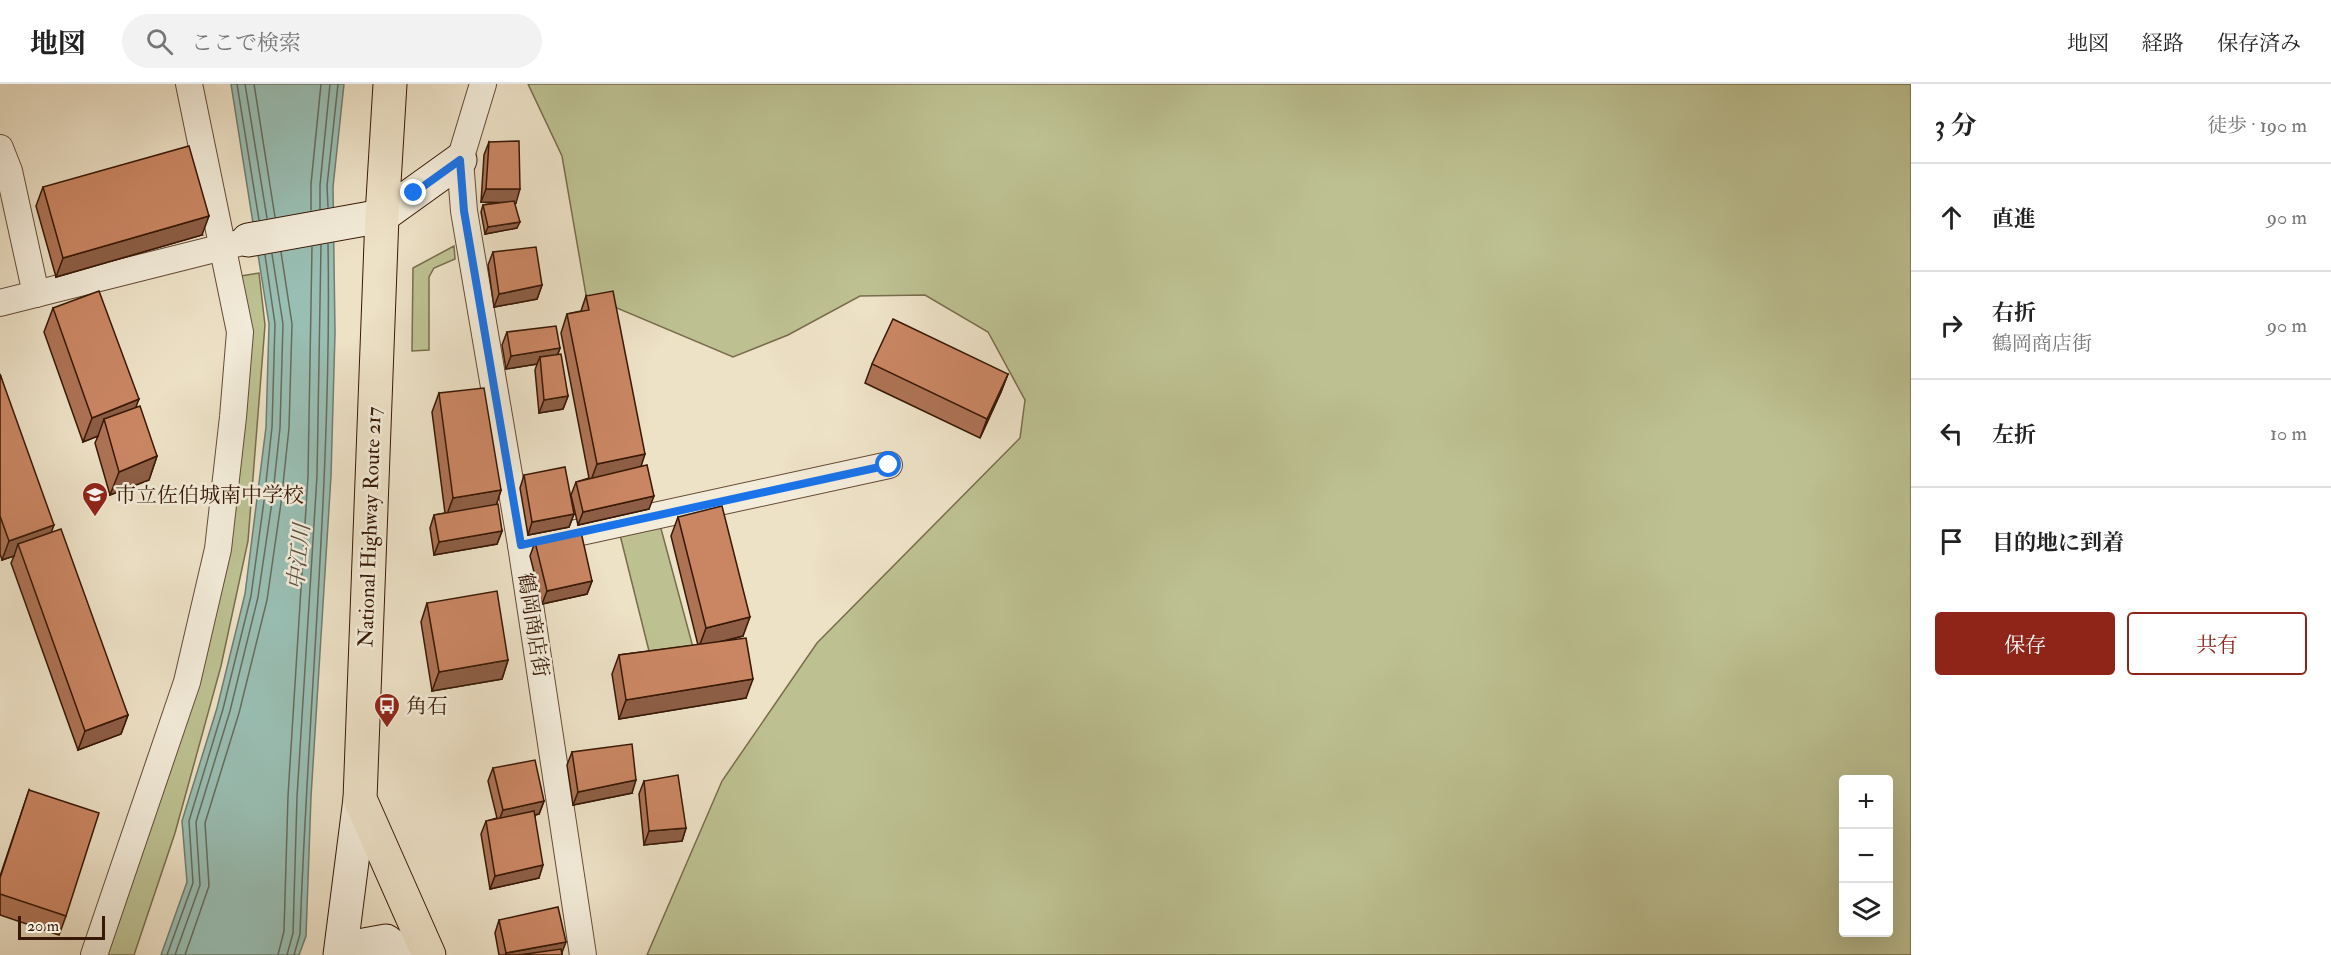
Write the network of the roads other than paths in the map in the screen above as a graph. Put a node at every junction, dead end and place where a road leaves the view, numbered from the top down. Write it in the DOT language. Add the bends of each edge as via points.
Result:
graph roads {
  1 [pos="189,84"];
  2 [pos="390,84"];
  3 [pos="483,84"];
  4 [pos="0,148"];
  5 [pos="460,160"];
  6 [pos="382,216"];
  7 [pos="236,244"];
  8 [pos="36,294"];
  9 [pos="0,303"];
  10 [pos="889,465"];
  11 [pos="521,545"];
  12 [pos="360,799"];
  13 [pos="94,955"];
  14 [pos="340,955"];
  15 [pos="358,955"];
  16 [pos="405,955"];
  17 [pos="429,955"];
  18 [pos="583,955"];
  1 -- 7 [label="street"];
  2 -- 6 [label="highway, National Highway Route 217"];
  3 -- 5 [label="street, 鶴岡商店街"];
  4 -- 8 [label="street" via="9,171"];
  5 -- 6 [label="street"];
  5 -- 11 [label="street, 鶴岡商店街" via="464,211"];
  6 -- 7 [label="street"];
  6 -- 12 [label="highway, National Highway Route 217"];
  7 -- 8 [label="street"];
  7 -- 13 [label="street" via="240,332 218,549 187,682"];
  8 -- 9 [label="street"];
  10 -- 11 [label="street"];
  11 -- 18 [label="street, 鶴岡商店街"];
  12 -- 14 [label="street"];
  12 -- 17 [label="highway, National Highway Route 217"];
  15 -- 16 [label="street" via="364,945 386,941"];
}
